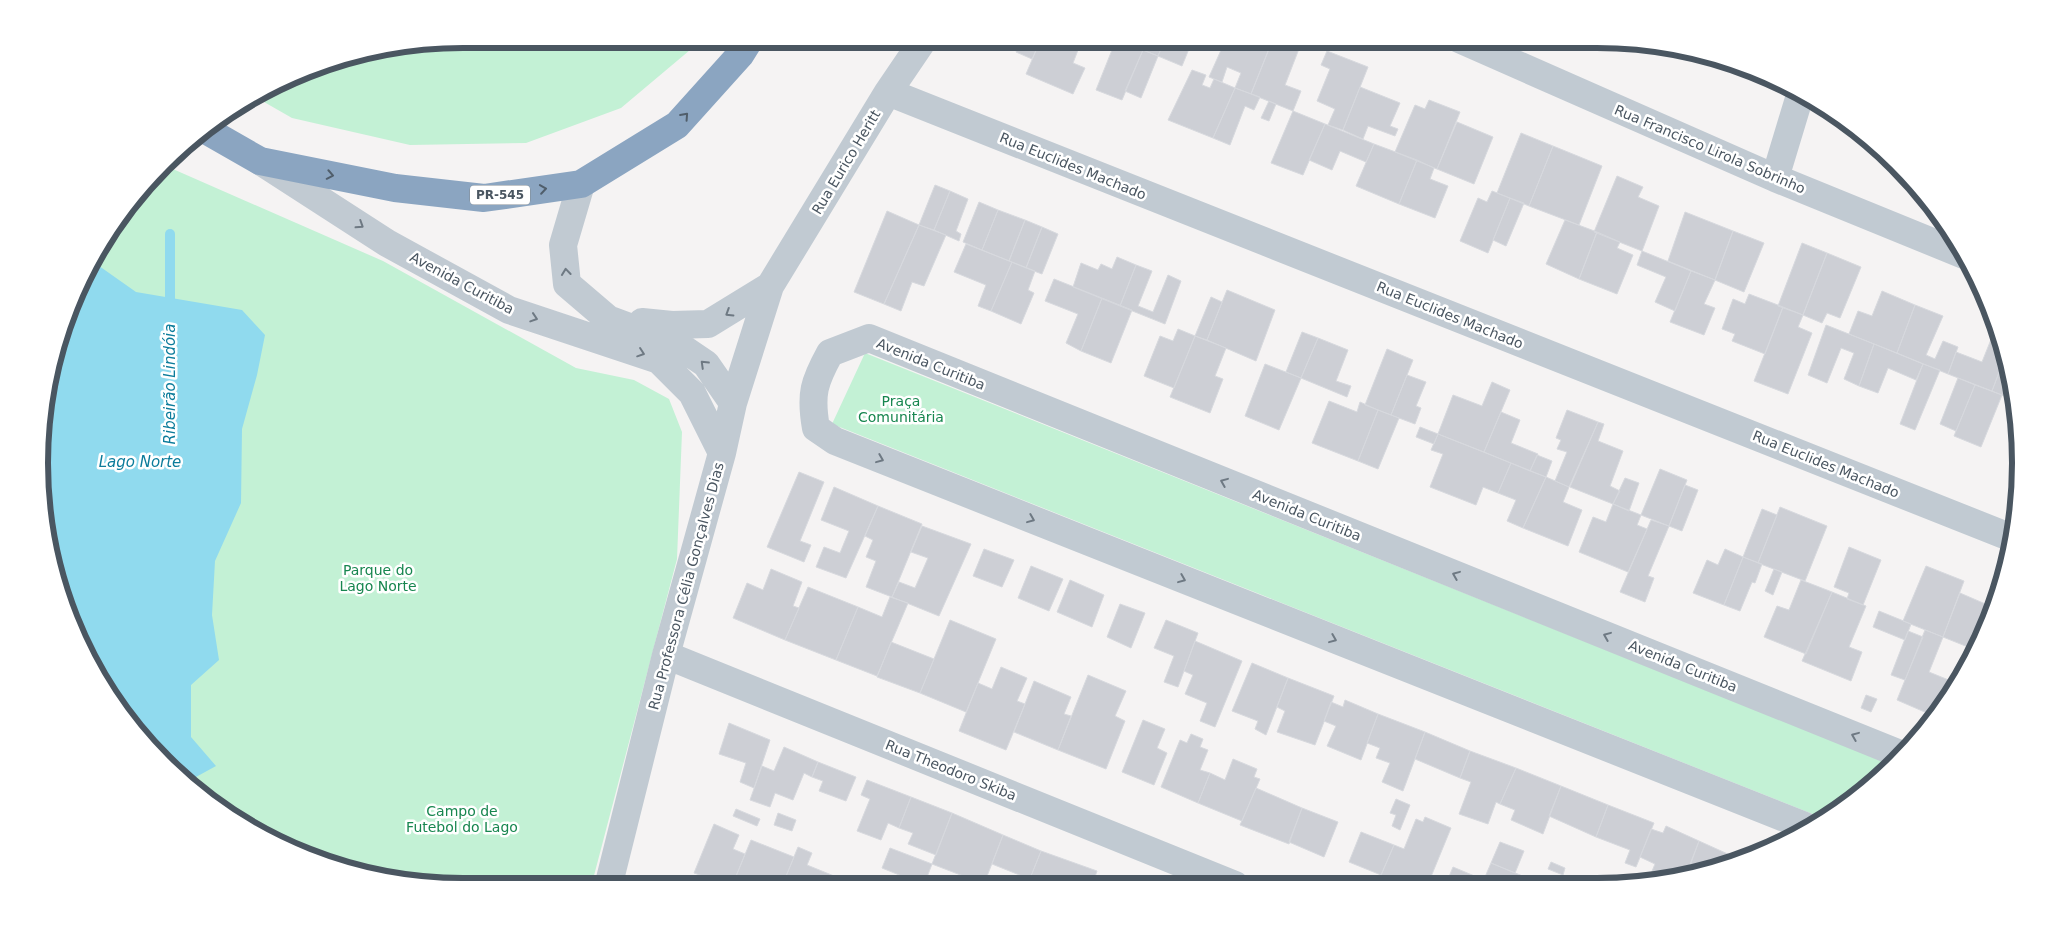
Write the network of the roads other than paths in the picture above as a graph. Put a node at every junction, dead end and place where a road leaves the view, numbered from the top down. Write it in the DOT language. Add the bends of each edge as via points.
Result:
graph roads {
  1 [pos="744,48"];
  2 [pos="918,48"];
  3 [pos="1479,48"];
  4 [pos="888,92"];
  5 [pos="1799,100"];
  6 [pos="210,133"];
  7 [pos="260,162"];
  8 [pos="1775,178"];
  9 [pos="581,184"];
  10 [pos="1953,251"];
  11 [pos="770,286"];
  12 [pos="608,319"];
  13 [pos="733,403"];
  14 [pos="722,453"];
  15 [pos="2005,535"];
  16 [pos="666,655"];
  17 [pos="1895,752"];
  18 [pos="1801,825"];
  19 [pos="610,878"];
  20 [pos="1219,878"];
  9 -- 1 [label="highway, PR-545, one-way" via="677,125"];
  2 -- 4 [label="street, Rua Eurico Heritt"];
  3 -- 8 [label="street, Rua Francisco Lirola Sobrinho"];
  4 -- 11 [label="street, Rua Eurico Heritt"];
  4 -- 15 [label="street, Rua Euclides Machado"];
  5 -- 8 [label="street"];
  6 -- 7 [label="highway, PR-545"];
  7 -- 9 [label="highway, PR-545, one-way" via="394,188 484,198"];
  7 -- 14 [label="street, Avenida Curitiba, one-way" via="387,243 509,310 659,360 692,393"];
  8 -- 10 [label="street, Rua Francisco Lirola Sobrinho"];
  12 -- 9 [label="street, one-way" via="567,284 563,245"];
  11 -- 12 [label="street, one-way" via="708,324 672,325"];
  11 -- 13 [label="street, Rua Professora Célia Gonçalves Dias"];
  13 -- 12 [label="street, one-way" via="706,364 678,345"];
  13 -- 14 [label="street, Rua Professora Célia Gonçalves Dias"];
  14 -- 16 [label="street, Rua Professora Célia Gonçalves Dias"];
  16 -- 19 [label="street, Rua Professora Célia Gonçalves Dias"];
  16 -- 20 [label="street, Rua Theodoro Skiba"];
  17 -- 18 [label="street, Avenida Curitiba, one-way" via="869,338 830,353 817,377 812,404 816,428 834,441"];
}
